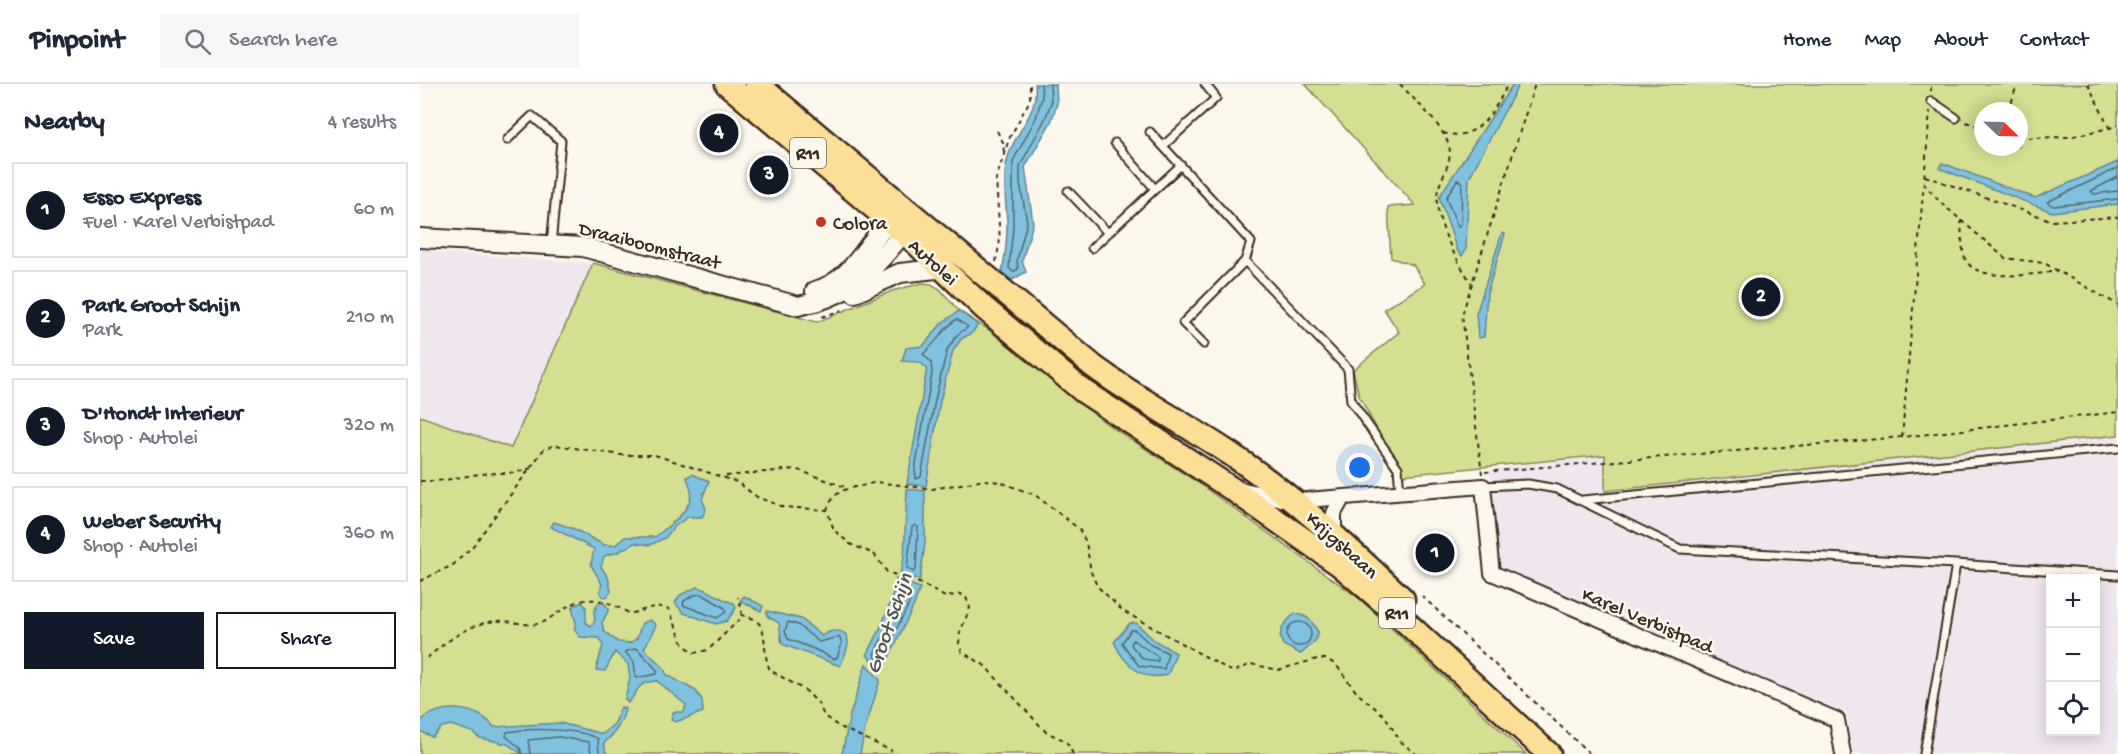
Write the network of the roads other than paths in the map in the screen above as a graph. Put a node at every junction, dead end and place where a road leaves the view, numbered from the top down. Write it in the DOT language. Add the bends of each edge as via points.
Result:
graph roads {
  1 [pos="727,84"];
  2 [pos="757,84"];
  3 [pos="1205,84"];
  4 [pos="1931,101"];
  5 [pos="1956,118"];
  6 [pos="1150,132"];
  7 [pos="507,140"];
  8 [pos="1115,143"];
  9 [pos="1163,146"];
  10 [pos="1181,165"];
  11 [pos="1155,189"];
  12 [pos="1068,191"];
  13 [pos="901,222"];
  14 [pos="1108,233"];
  15 [pos="420,238"];
  16 [pos="551,246"];
  17 [pos="1092,248"];
  18 [pos="1245,261"];
  19 [pos="945,268"];
  20 [pos="845,292"];
  21 [pos="760,296"];
  22 [pos="1204,344"];
  23 [pos="1093,366"];
  24 [pos="1116,413"];
  25 [pos="2118,448"];
  26 [pos="1483,479"];
  27 [pos="1232,489"];
  28 [pos="1400,493"];
  29 [pos="1342,497"];
  30 [pos="1582,500"];
  31 [pos="1294,501"];
  32 [pos="1334,535"];
  33 [pos="1956,564"];
  34 [pos="2118,575"];
  35 [pos="1549,754"];
  36 [pos="1568,754"];
  37 [pos="1843,754"];
  38 [pos="1924,754"];
  1 -- 13 [label="main road, Autolei / R11"];
  2 -- 13 [label="main road, Autolei / R11"];
  3 -- 9 [label="lane" via="1216,98"];
  4 -- 5 [label="lane"];
  6 -- 9 [label="lane"];
  7 -- 16 [label="lane" via="532,116 561,141"];
  8 -- 11 [label="lane"];
  9 -- 10 [label="lane"];
  10 -- 11 [label="lane"];
  10 -- 18 [label="lane" via="1251,242"];
  11 -- 14 [label="lane"];
  12 -- 14 [label="lane"];
  13 -- 19 [label="main road, Autolei / R11"];
  13 -- 20 [label="street, Draaiboomstraat" via="864,277"];
  13 -- 21 [label="street, Draaiboomstraat" via="834,283 807,294"];
  13 -- 23 [label="main road, Autolei / R11"];
  14 -- 17 [label="lane"];
  15 -- 16 [label="street, Draaiboomstraat"];
  16 -- 21 [label="street, Draaiboomstraat" via="583,247"];
  18 -- 22 [label="lane" via="1183,323"];
  18 -- 28 [label="lane" via="1348,369 1351,400 1398,468"];
  19 -- 20 [label="street, Draaiboomstraat" via="908,272 853,294"];
  19 -- 24 [label="main road, Autolei / R11" via="984,308 1083,391"];
  20 -- 21 [label="street, Draaiboomstraat" via="798,306"];
  23 -- 31 [label="main road, Krijgsbaan / R11" via="1230,454"];
  24 -- 27 [label="main road, Krijgsbaan / R11"];
  25 -- 30 [label="lane"];
  26 -- 28 [label="street"];
  26 -- 30 [label="lane" via="1542,485"];
  26 -- 37 [label="street, Karel Verbistpad" via="1492,573 1837,720"];
  27 -- 31 [label="street"];
  27 -- 35 [label="main road, Krijgsbaan / R11" via="1370,590"];
  28 -- 29 [label="street"];
  29 -- 31 [label="street"];
  29 -- 32 [label="street" via="1334,513"];
  30 -- 33 [label="lane" via="1680,549"];
  31 -- 32 [label="main road, Krijgsbaan / R11"];
  32 -- 36 [label="main road, Krijgsbaan / R11"];
  33 -- 34 [label="lane"];
  33 -- 38 [label="lane"];
}
